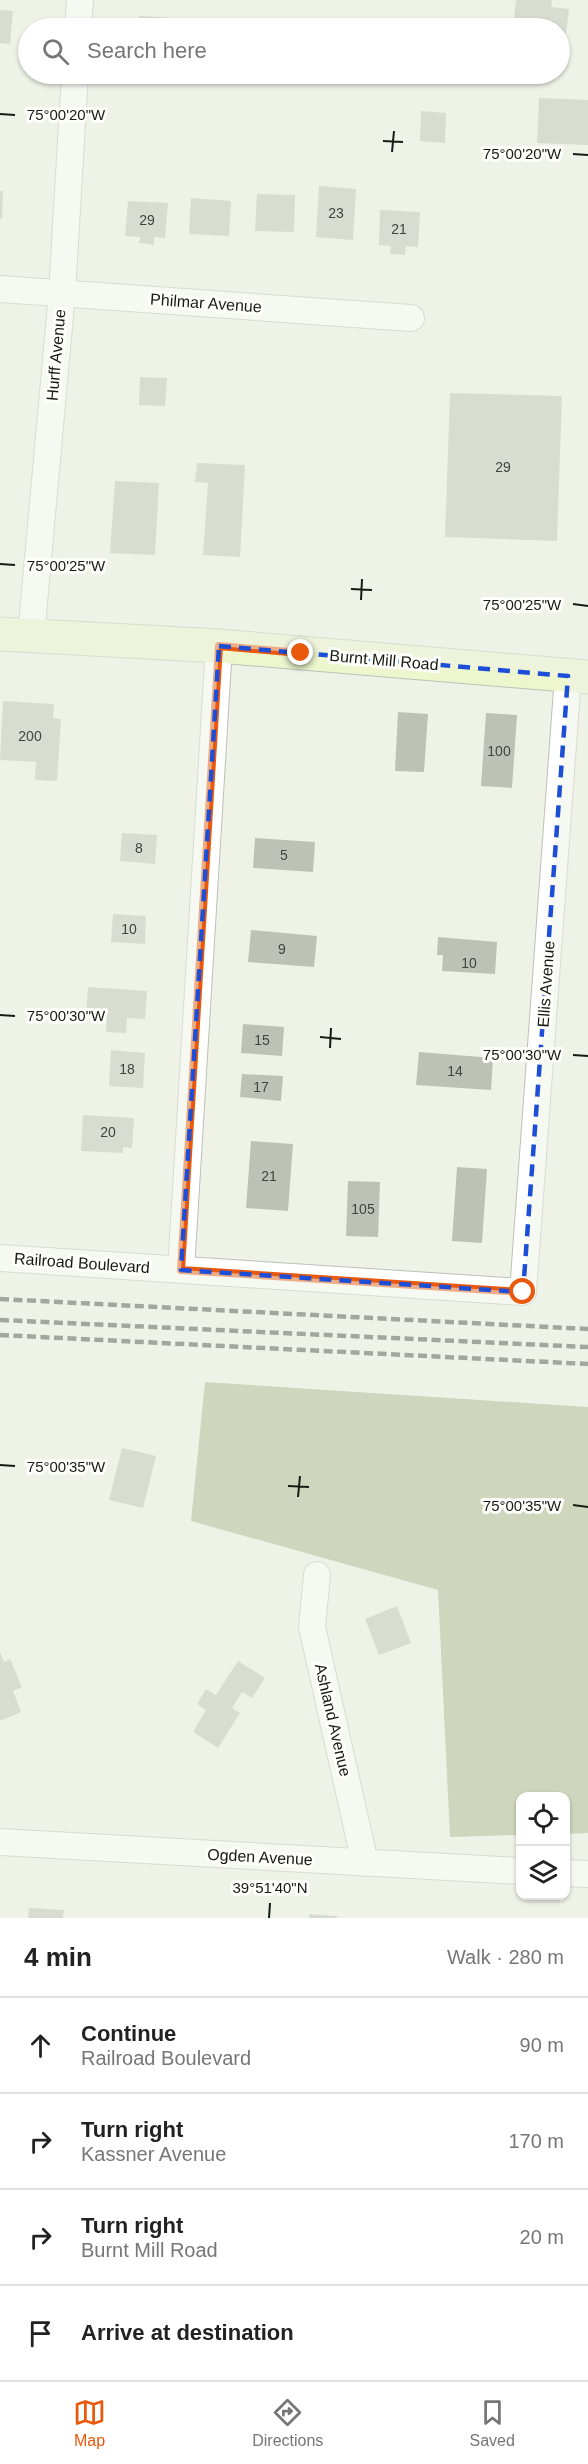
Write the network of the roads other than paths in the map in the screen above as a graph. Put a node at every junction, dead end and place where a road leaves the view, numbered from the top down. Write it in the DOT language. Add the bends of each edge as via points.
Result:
graph roads {
  1 [pos="80,0"];
  2 [pos="79,18"];
  3 [pos="74,84"];
  4 [pos="0,289"];
  5 [pos="62,293"];
  6 [pos="411,318"];
  7 [pos="16,635"];
  8 [pos="219,646"];
  9 [pos="578,676"];
  10 [pos="0,1258"];
  11 [pos="181,1270"];
  12 [pos="523,1292"];
  13 [pos="317,1575"];
  14 [pos="0,1842"];
  15 [pos="365,1863"];
  16 [pos="516,1871"];
  17 [pos="570,1873"];
  18 [pos="588,1874"];
  1 -- 2 [label="street"];
  3 -- 5 [label="street, Hurff Avenue"];
  4 -- 5 [label="street, Philmar Avenue"];
  5 -- 6 [label="street, Philmar Avenue"];
  5 -- 7 [label="street, Hurff Avenue"];
  7 -- 8 [label="main road, Burnt Mill Road"];
  8 -- 9 [label="main road, Burnt Mill Road"];
  8 -- 11 [label="street"];
  9 -- 12 [label="street, Ellis Avenue"];
  10 -- 11 [label="street, Railroad Boulevard"];
  11 -- 12 [label="street, Railroad Boulevard"];
  13 -- 15 [label="street, Ashland Avenue" via="312,1627"];
  14 -- 15 [label="street, Ogden Avenue"];
  15 -- 16 [label="street, Ogden Avenue"];
  17 -- 18 [label="street"];
}
